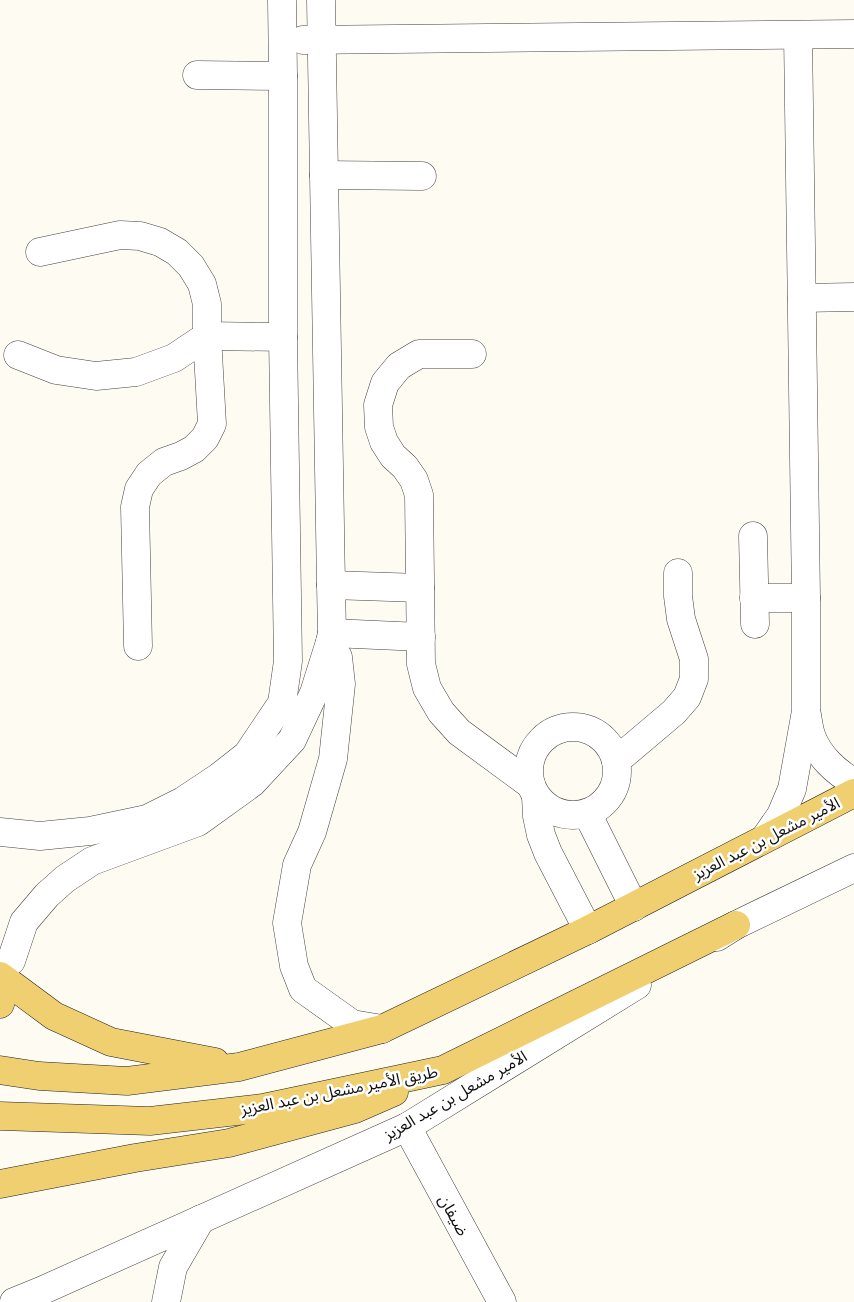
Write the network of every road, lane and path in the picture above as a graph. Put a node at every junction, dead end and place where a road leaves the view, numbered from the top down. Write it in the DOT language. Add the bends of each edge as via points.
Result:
graph roads {
  1 [pos="282,0"];
  2 [pos="321,0"];
  3 [pos="854,34"];
  4 [pos="798,35"];
  5 [pos="282,40"];
  6 [pos="322,40"];
  7 [pos="198,75"];
  8 [pos="283,76"];
  9 [pos="324,175"];
  10 [pos="422,176"];
  11 [pos="40,252"];
  12 [pos="854,297"];
  13 [pos="802,298"];
  14 [pos="327,312"];
  15 [pos="282,325"];
  16 [pos="207,336"];
  17 [pos="472,354"];
  18 [pos="18,355"];
  19 [pos="285,492"];
  20 [pos="329,492"];
  21 [pos="753,536"];
  22 [pos="678,573"];
  23 [pos="331,585"];
  24 [pos="420,588"];
  25 [pos="806,598"];
  26 [pos="421,637"];
  27 [pos="331,638"];
  28 [pos="138,646"];
  29 [pos="806,711"];
  30 [pos="616,761"];
  31 [pos="854,782"];
  32 [pos="533,790"];
  33 [pos="854,793"];
  34 [pos="587,813"];
  35 [pos="0,832"];
  36 [pos="765,838"];
  37 [pos="854,868"];
  38 [pos="634,907"];
  39 [pos="736,925"];
  40 [pos="588,930"];
  41 [pos="3,985"];
  42 [pos="382,1029"];
  43 [pos="238,1067"];
  44 [pos="0,1070"];
  45 [pos="443,1070"];
  46 [pos="0,1116"];
  47 [pos="407,1127"];
  48 [pos="0,1184"];
  49 [pos="201,1220"];
  50 [pos="14,1302"];
  51 [pos="166,1302"];
  52 [pos="502,1302"];
  1 -- 5 [label="street"];
  2 -- 6 [label="street"];
  3 -- 4 [label="street"];
  4 -- 6 [label="street"];
  4 -- 13 [label="street"];
  5 -- 6 [label="street"];
  5 -- 8 [label="street"];
  6 -- 9 [label="street"];
  7 -- 8 [label="street"];
  8 -- 15 [label="street"];
  9 -- 10 [label="street"];
  9 -- 14 [label="street"];
  11 -- 16 [label="street" via="120,235 160,242 191,266 202,284 207,304"];
  12 -- 13 [label="street"];
  13 -- 25 [label="street"];
  14 -- 15 [label="street"];
  14 -- 20 [label="street"];
  15 -- 16 [label="street"];
  15 -- 19 [label="street"];
  16 -- 18 [label="street" via="174,358 136,372 96,376 56,370"];
  16 -- 28 [label="street" via="212,424 194,449 164,462 150,474 139,490 135,507"];
  17 -- 24 [label="street" via="419,354 399,366 385,383 378,404 379,427 384,442 414,480 419,495"];
  19 -- 20 [label="street"];
  19 -- 35 [label="street" via="288,661 282,703 247,755 183,801 147,819 90,831 40,836"];
  20 -- 23 [label="street"];
  21 -- 25 [label="street" via="755,611"];
  22 -- 30 [label="street" via="681,619 694,659 694,679 687,697 674,712"];
  23 -- 24 [label="street"];
  23 -- 27 [label="street"];
  24 -- 26 [label="street"];
  25 -- 29 [label="street"];
  26 -- 27 [label="street"];
  26 -- 32 [label="street" via="421,664 427,688 441,712 459,732"];
  27 -- 41 [label="street" via="314,693 292,740 252,783 198,822 92,860 64,879 24,922"];
  27 -- 42 [label="street" via="338,657 341,684 333,759 312,832 297,865 287,923 294,966 304,989 352,1024"];
  29 -- 31 [label="street" via="812,736 824,758 842,776"];
  29 -- 36 [label="street" via="792,789 781,815"];
  30 -- 32 [label="street" via="603,738 592,731 580,727 554,731 543,738 530,760 528,772"];
  30 -- 34 [label="street" via="616,780 608,798"];
  32 -- 34 [label="street" via="544,804 564,815"];
  32 -- 40 [label="street" via="541,835 548,853"];
  33 -- 36 [label="main road, الأمير مشعل بن عبد العزيز"];
  34 -- 38 [label="street"];
  36 -- 38 [label="main road, الأمير مشعل بن عبد العزيز"];
  37 -- 39 [label="street, الأمير مشعل بن عبد العزيز"];
  38 -- 40 [label="main road, الأمير مشعل بن عبد العزيز"];
  39 -- 45 [label="main road, طريق الأمير مشعل بن عبد العزيز"];
  39 -- 47 [label="street, الأمير مشعل بن عبد العزيز"];
  40 -- 42 [label="main road, الأمير مشعل بن عبد العزيز"];
  41 -- 43 [label="main road" via="54,1016 111,1042"];
  42 -- 43 [label="main road"];
  43 -- 44 [label="main road" via="126,1080 39,1076"];
  45 -- 46 [label="main road, طريق الأمير مشعل بن عبد العزيز" via="263,1108 150,1121"];
  45 -- 48 [label="main road" via="355,1109 229,1142"];
  47 -- 49 [label="street, الأمير مشعل بن عبد العزيز"];
  47 -- 52 [label="street, ضيفان"];
  49 -- 50 [label="street, الأمير مشعل بن عبد العزيز"];
  49 -- 51 [label="street" via="173,1267"];
}
